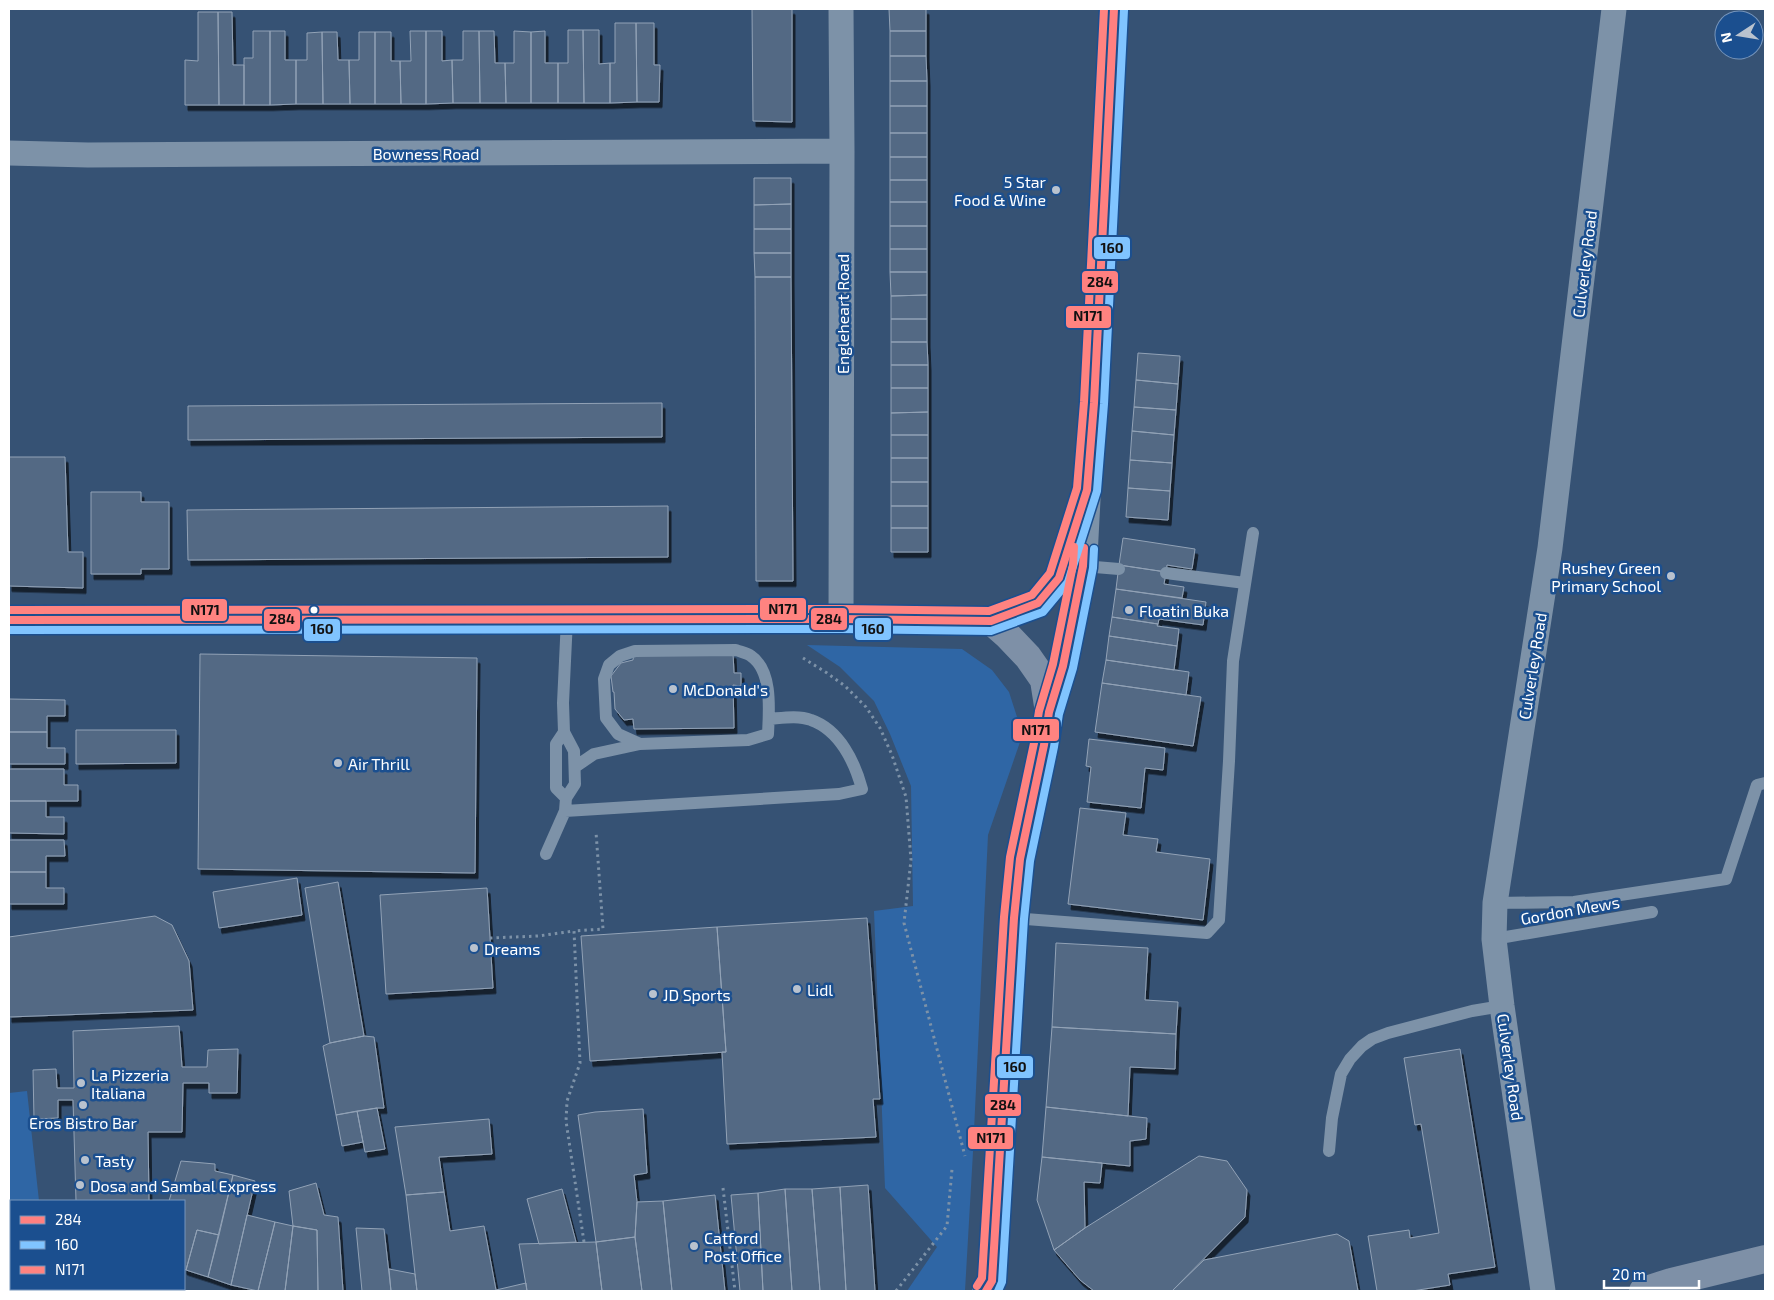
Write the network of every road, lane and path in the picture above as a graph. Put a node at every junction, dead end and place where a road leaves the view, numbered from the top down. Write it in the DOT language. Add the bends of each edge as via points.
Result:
graph roads {
  1 [pos="841,9"];
  2 [pos="1114,9"];
  3 [pos="1614,9"];
  4 [pos="842,151"];
  5 [pos="9,153"];
  6 [pos="1087,490"];
  7 [pos="1253,533"];
  8 [pos="1083,566"];
  9 [pos="1119,569"];
  10 [pos="1166,573"];
  11 [pos="1245,583"];
  12 [pos="567,619"];
  13 [pos="841,619"];
  14 [pos="9,620"];
  15 [pos="991,621"];
  16 [pos="802,658"];
  17 [pos="1049,712"];
  18 [pos="769,719"];
  19 [pos="564,732"];
  20 [pos="640,744"];
  21 [pos="575,767"];
  22 [pos="1765,783"];
  23 [pos="566,805"];
  24 [pos="595,810"];
  25 [pos="546,854"];
  26 [pos="1495,903"];
  27 [pos="1652,912"];
  28 [pos="1014,918"];
  29 [pos="574,931"];
  30 [pos="490,938"];
  31 [pos="1494,939"];
  32 [pos="1502,1006"];
  33 [pos="1329,1152"];
  34 [pos="965,1156"];
  35 [pos="952,1169"];
  36 [pos="723,1188"];
  37 [pos="584,1242"];
  38 [pos="1765,1259"];
  39 [pos="991,1288"];
  40 [pos="735,1291"];
  41 [pos="896,1291"];
  42 [pos="1543,1291"];
  43 [pos="1643,1291"];
  1 -- 4 [label="street, Engleheart Road"];
  2 -- 6 [label="street"];
  3 -- 26 [label="street, Culverley Road" via="1550,548"];
  4 -- 5 [label="street, Bowness Road"];
  4 -- 13 [label="street, Engleheart Road"];
  6 -- 8 [label="street"];
  6 -- 15 [label="street" via="1059,578 1038,603"];
  7 -- 11 [label="lane"];
  8 -- 9 [label="lane"];
  8 -- 17 [label="street" via="1063,666"];
  10 -- 11 [label="lane"];
  11 -- 28 [label="lane" via="1233,661 1220,920 1207,933"];
  12 -- 13 [label="highway"];
  12 -- 14 [label="highway"];
  12 -- 19 [label="lane"];
  13 -- 15 [label="highway"];
  15 -- 17 [label="highway" via="1028,657 1044,680"];
  16 -- 34 [label="path" via="827,672 866,707 892,755 906,797 911,860 904,923"];
  17 -- 28 [label="highway" via="1020,859"];
  18 -- 20 [label="lane" via="768,734 748,740"];
  18 -- 20 [label="lane" via="767,678 750,656 736,650 635,651 620,656 609,665 604,679 606,718 618,734"];
  18 -- 24 [label="lane" via="800,718 823,726 846,750 862,789"];
  19 -- 21 [label="lane" via="574,751"];
  19 -- 23 [label="lane" via="556,744 556,788"];
  20 -- 21 [label="lane" via="594,754"];
  21 -- 23 [label="lane" via="575,784"];
  22 -- 26 [label="lane" via="1756,785 1726,879 1574,902"];
  23 -- 24 [label="lane"];
  23 -- 25 [label="lane"];
  24 -- 29 [label="path" via="603,929"];
  26 -- 31 [label="street, Culverley Road"];
  27 -- 31 [label="lane, Gordon Mews"];
  28 -- 39 [label="highway"];
  29 -- 30 [label="path"];
  29 -- 37 [label="path" via="580,1063 567,1100 566,1121"];
  31 -- 32 [label="street, Culverley Road"];
  32 -- 33 [label="lane" via="1388,1033 1362,1046 1341,1074"];
  32 -- 42 [label="street, Culverley Road"];
  35 -- 41 [label="path" via="948,1226"];
  36 -- 40 [label="path"];
  38 -- 43 [label="highway"];
}
